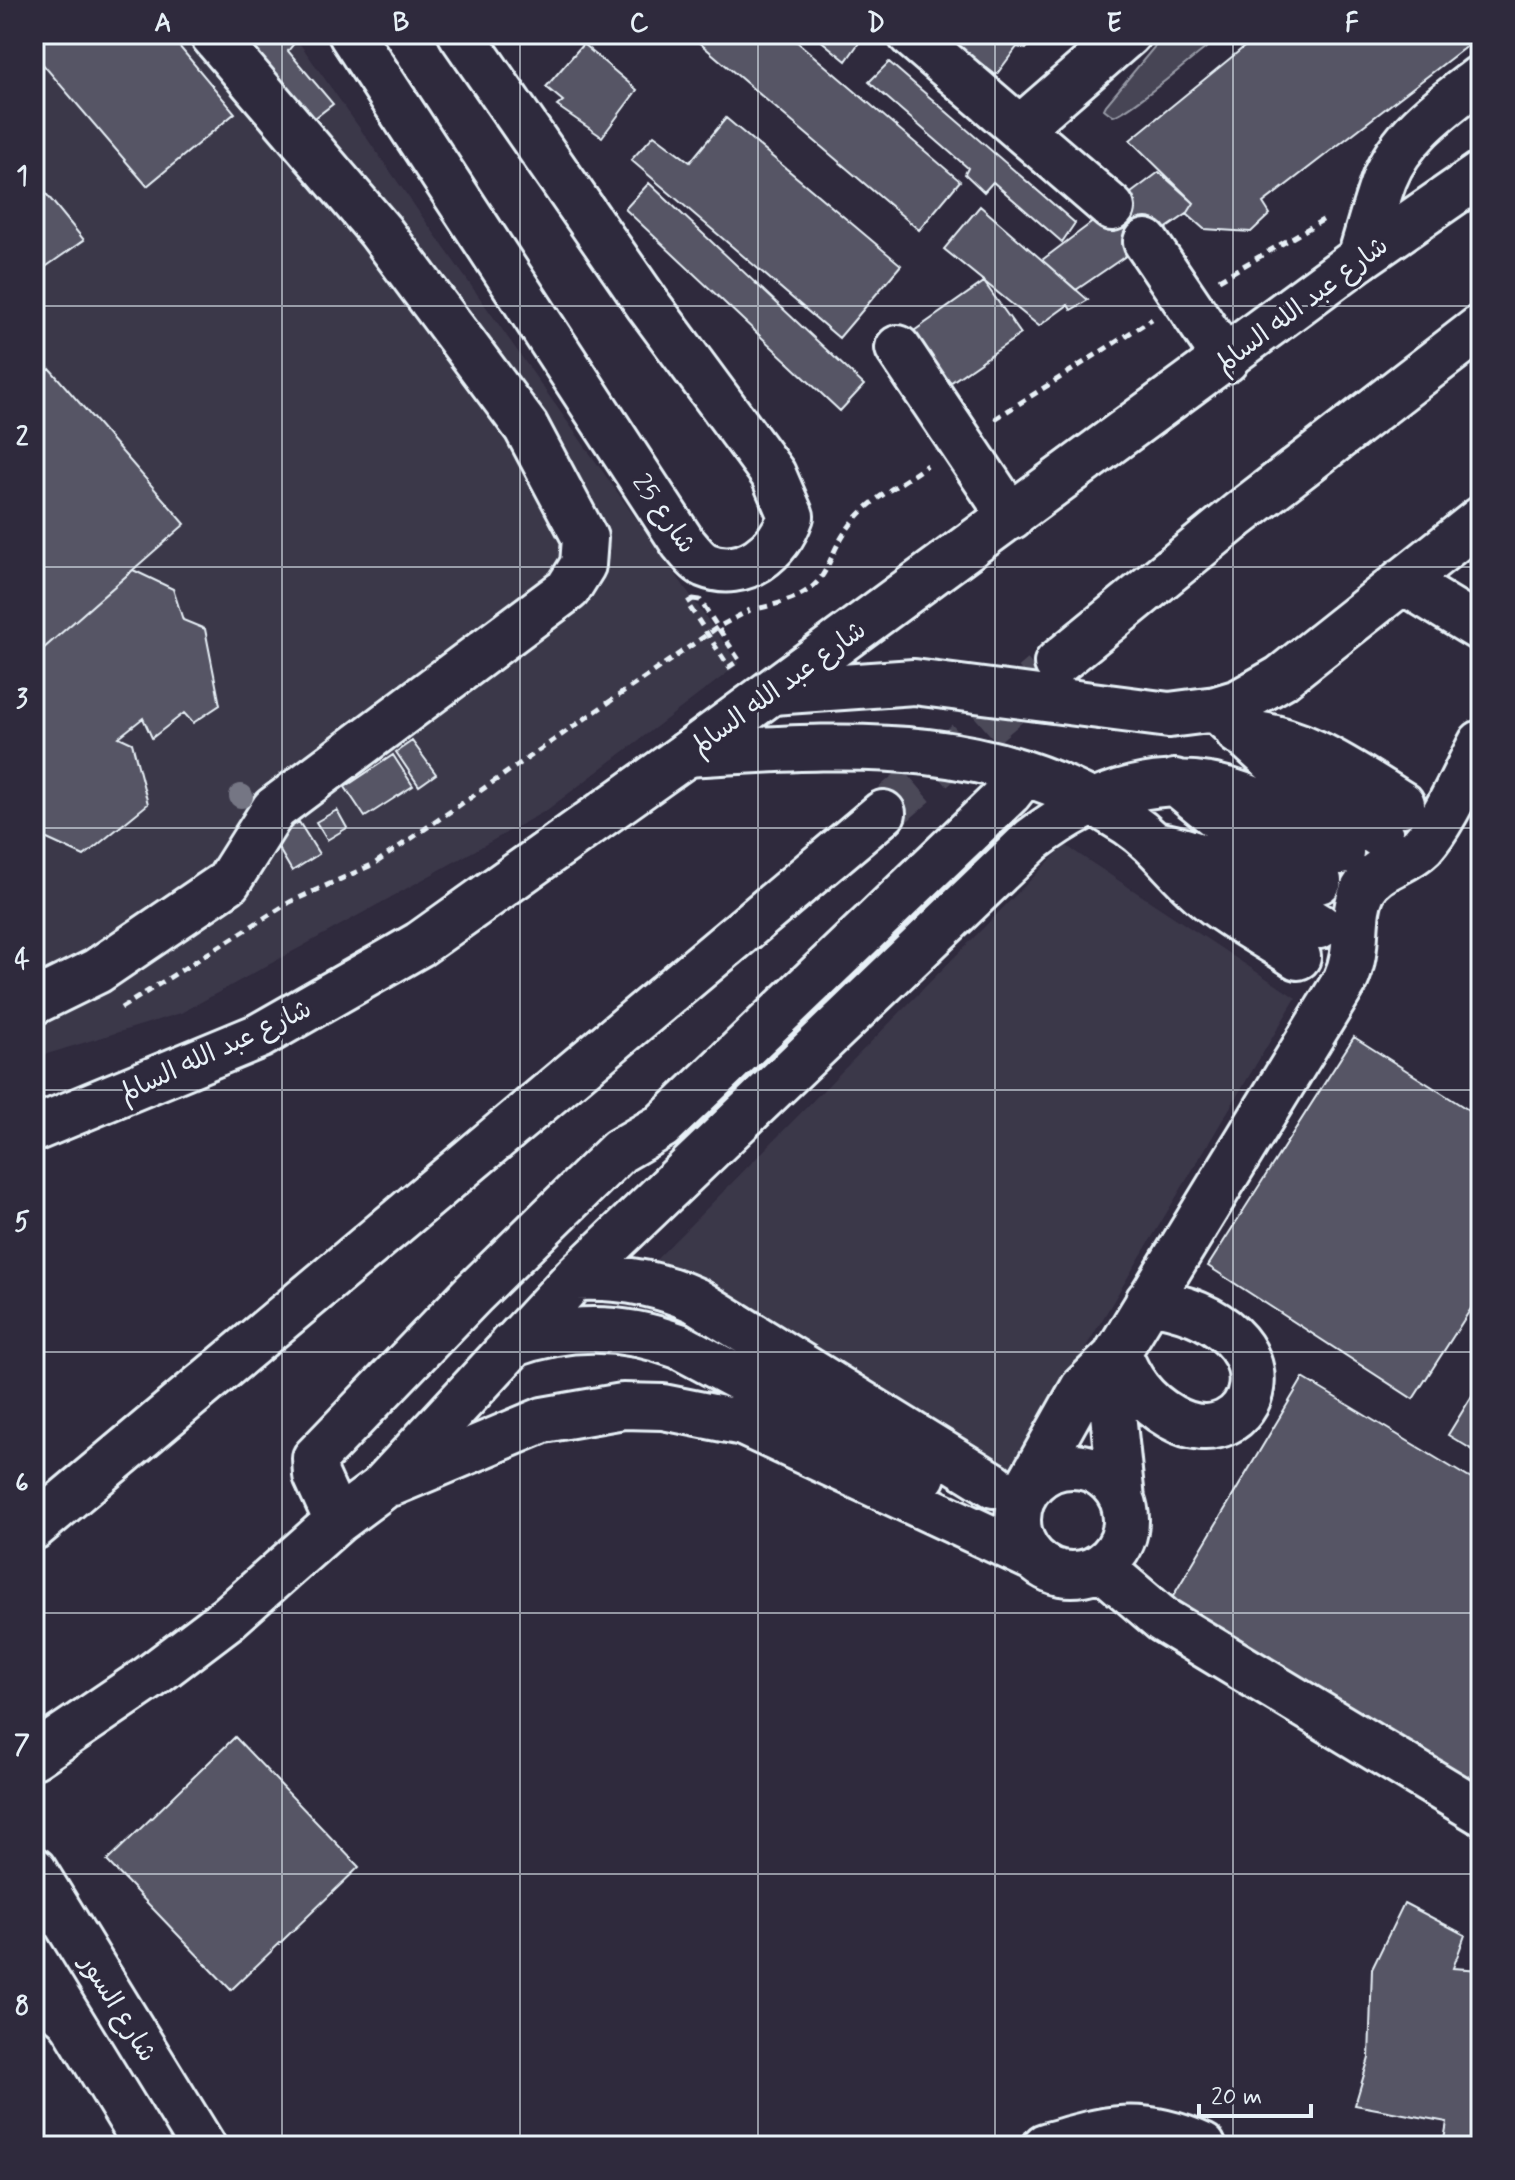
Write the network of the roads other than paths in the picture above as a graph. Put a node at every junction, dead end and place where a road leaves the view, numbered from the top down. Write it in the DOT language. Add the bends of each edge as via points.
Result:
graph roads {
  1 [pos="212,34"];
  2 [pos="351,34"];
  3 [pos="461,34"];
  4 [pos="910,34"];
  5 [pos="1128,34"];
  6 [pos="1481,77"];
  7 [pos="1020,128"];
  8 [pos="1481,174"];
  9 [pos="1112,208"];
  10 [pos="1146,242"];
  11 [pos="1360,258"];
  12 [pos="1481,327"];
  13 [pos="898,348"];
  14 [pos="1226,360"];
  15 [pos="1011,517"];
  16 [pos="1481,519"];
  17 [pos="1402,581"];
  18 [pos="1481,629"];
  19 [pos="1057,663"];
  20 [pos="772,692"];
  21 [pos="1227,720"];
  22 [pos="1481,743"];
  23 [pos="687,754"];
  24 [pos="1024,774"];
  25 [pos="1470,780"];
  26 [pos="1090,801"];
  27 [pos="883,813"];
  28 [pos="1391,820"];
  29 [pos="1330,867"];
  30 [pos="1309,942"];
  31 [pos="34,1002"];
  32 [pos="34,1129"];
  33 [pos="575,1278"];
  34 [pos="1148,1301"];
  35 [pos="511,1345"];
  36 [pos="1117,1354"];
  37 [pos="380,1489"];
  38 [pos="1002,1493"];
  39 [pos="1122,1499"];
  40 [pos="337,1521"];
  41 [pos="34,1527"];
  42 [pos="1031,1557"];
  43 [pos="1101,1567"];
  44 [pos="34,1756"];
  45 [pos="1481,1812"];
  46 [pos="34,1870"];
  47 [pos="34,2050"];
  48 [pos="34,2129"];
  49 [pos="54,2146"];
  50 [pos="92,2146"];
  51 [pos="203,2146"];
  52 [pos="1045,2146"];
  53 [pos="1203,2146"];
  1 -- 31 [label="main road" via="380,231 526,427 585,538 583,565 568,589 274,809 228,882 97,971"];
  2 -- 3 [label="main road, شارع 25" via="683,543 702,564 746,568 784,536 791,516 773,474"];
  4 -- 7 [label="main road"];
  5 -- 7 [label="main road"];
  6 -- 11 [label="main road" via="1436,112 1397,155"];
  7 -- 9 [label="main road"];
  8 -- 11 [label="main road, شارع عبد الله السالم"];
  10 -- 14 [label="main road"];
  11 -- 14 [label="main road, شارع عبد الله السالم"];
  12 -- 19 [label="main road"];
  13 -- 15 [label="main road"];
  14 -- 15 [label="main road, شارع عبد الله السالم"];
  15 -- 20 [label="main road, شارع عبد الله السالم"];
  16 -- 17 [label="main road"];
  17 -- 18 [label="main road"];
  17 -- 21 [label="main road" via="1281,678 1239,702"];
  20 -- 21 [label="main road" via="914,682"];
  20 -- 23 [label="main road, شارع عبد الله السالم"];
  21 -- 28 [label="main road" via="1311,791"];
  22 -- 25 [label="main road"];
  23 -- 24 [label="main road" via="852,745 943,753"];
  23 -- 32 [label="main road, شارع عبد الله السالم" via="420,944 259,1036"];
  24 -- 26 [label="main road"];
  24 -- 40 [label="main road" via="662,1126 619,1151 315,1458 316,1475"];
  25 -- 34 [label="main road" via="1422,846 1383,869 1362,892 1356,953 1345,981"];
  26 -- 29 [label="main road" via="1143,785 1199,783 1245,796"];
  26 -- 30 [label="main road" via="1159,845 1223,866"];
  26 -- 33 [label="main road" via="1032,840"];
  27 -- 41 [label="main road"];
  33 -- 35 [label="main road"];
  33 -- 38 [label="main road" via="625,1278 695,1300"];
  34 -- 36 [label="main road"];
  34 -- 36 [label="main road" via="1209,1319 1243,1345 1253,1376 1243,1407 1216,1426 1200,1428 1177,1420 1139,1392"];
  35 -- 37 [label="main road"];
  35 -- 38 [label="main road" via="566,1330 652,1336"];
  36 -- 38 [label="main road" via="1083,1388"];
  36 -- 39 [label="main road" via="1111,1395"];
  37 -- 40 [label="main road"];
  37 -- 42 [label="main road" via="543,1420 623,1406 663,1407 743,1423"];
  38 -- 39 [label="main road" via="1051,1470 1079,1466 1097,1471"];
  38 -- 42 [label="main road" via="1019,1503 1021,1541"];
  39 -- 43 [label="main road" via="1124,1537"];
  40 -- 44 [label="main road" via="228,1618"];
  42 -- 43 [label="main road" via="1046,1569 1065,1574"];
  43 -- 45 [label="main road" via="1163,1620"];
  46 -- 51 [label="main road, شارع السور"];
  47 -- 50 [label="main road"];
  48 -- 49 [label="main road"];
  52 -- 53 [label="main road" via="1117,2127 1177,2134"];
}
